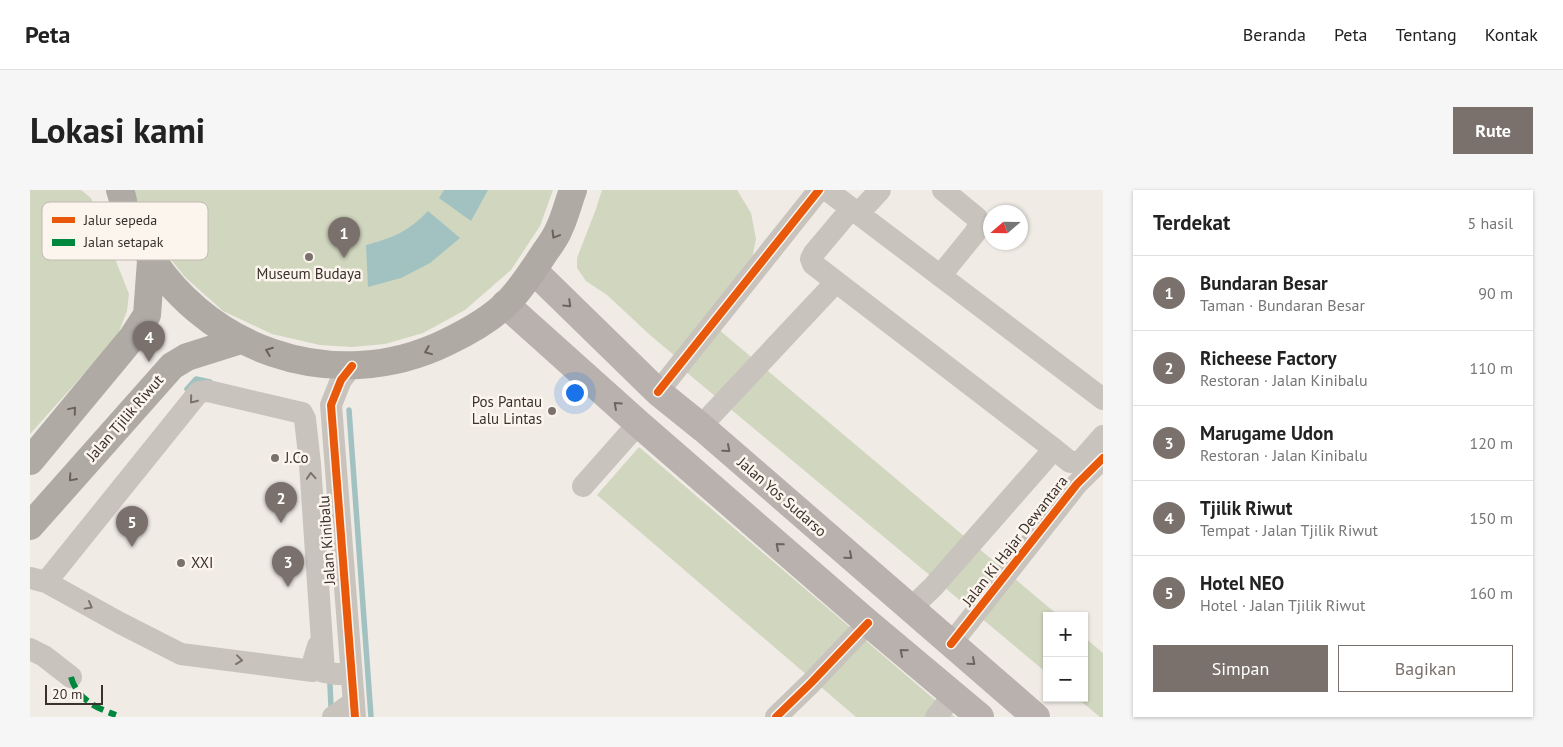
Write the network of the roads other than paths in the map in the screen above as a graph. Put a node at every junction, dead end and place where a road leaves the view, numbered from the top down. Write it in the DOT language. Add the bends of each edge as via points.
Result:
graph roads {
  1 [pos="120,190"];
  2 [pos="573,190"];
  3 [pos="820,190"];
  4 [pos="827,190"];
  5 [pos="880,190"];
  6 [pos="943,190"];
  7 [pos="124,202"];
  8 [pos="855,211"];
  9 [pos="151,261"];
  10 [pos="533,270"];
  11 [pos="940,276"];
  12 [pos="836,282"];
  13 [pos="506,304"];
  14 [pos="240,340"];
  15 [pos="313,364"];
  16 [pos="352,366"];
  17 [pos="658,392"];
  18 [pos="1103,399"];
  19 [pos="331,404"];
  20 [pos="640,425"];
  21 [pos="701,426"];
  22 [pos="1103,436"];
  23 [pos="1054,450"];
  24 [pos="30,461"];
  25 [pos="1098,472"];
  26 [pos="584,486"];
  27 [pos="109,515"];
  28 [pos="30,526"];
  29 [pos="75,545"];
  30 [pos="307,573"];
  31 [pos="38,580"];
  32 [pos="910,609"];
  33 [pos="868,623"];
  34 [pos="321,629"];
  35 [pos="951,644"];
  36 [pos="30,649"];
  37 [pos="351,674"];
  38 [pos="71,677"];
  39 [pos="954,694"];
  40 [pos="354,710"];
  41 [pos="333,717"];
  42 [pos="776,717"];
  43 [pos="936,717"];
  44 [pos="980,717"];
  45 [pos="1036,717"];
  1 -- 7 [label="highway"];
  2 -- 10 [label="highway, one-way" via="559,231"];
  3 -- 17 [label="street"];
  4 -- 8 [label="street"];
  5 -- 8 [label="street"];
  6 -- 11 [label="street" via="977,218 979,225"];
  8 -- 11 [label="street"];
  8 -- 12 [label="street" via="814,252 811,259"];
  9 -- 14 [label="highway" via="176,292 206,319"];
  24 -- 9 [label="highway, one-way" via="132,338 147,315"];
  10 -- 13 [label="highway"];
  10 -- 17 [label="main road, Jalan Yos Sudarso, one-way"];
  11 -- 18 [label="street"];
  12 -- 21 [label="street"];
  12 -- 23 [label="street"];
  13 -- 16 [label="highway, one-way" via="472,330 428,352 380,364"];
  20 -- 13 [label="main road, one-way"];
  15 -- 14 [label="highway, one-way"];
  14 -- 28 [label="highway, Jalan Tjilik Riwut, one-way" via="187,357 172,366"];
  15 -- 16 [label="highway"];
  15 -- 19 [label="street" via="326,384"];
  16 -- 19 [label="street, Jalan Kinibalu" via="341,380"];
  17 -- 21 [label="main road, Jalan Yos Sudarso"];
  19 -- 37 [label="street, Jalan Kinibalu"];
  20 -- 26 [label="street"];
  33 -- 20 [label="main road, one-way"];
  21 -- 32 [label="main road, Jalan Yos Sudarso, one-way"];
  22 -- 23 [label="street" via="1080,462 1070,462"];
  23 -- 32 [label="street"];
  25 -- 35 [label="street, Jalan Ki Hajar Dewantara" via="1077,484"];
  27 -- 29 [label="street" via="88,541"];
  29 -- 31 [label="street"];
  34 -- 29 [label="street, one-way" via="310,464 302,413 208,391 199,392"];
  30 -- 34 [label="street" via="310,610"];
  31 -- 34 [label="street, one-way" via="181,654 313,671"];
  32 -- 35 [label="main road, Jalan Yos Sudarso"];
  39 -- 33 [label="main road, one-way"];
  33 -- 42 [label="street"];
  34 -- 37 [label="street" via="324,672"];
  35 -- 45 [label="main road, Jalan Yos Sudarso, one-way"];
  36 -- 38 [label="street"];
  37 -- 40 [label="street, Jalan Kinibalu"];
  39 -- 43 [label="street"];
  39 -- 44 [label="main road"];
  40 -- 41 [label="street"];
}
